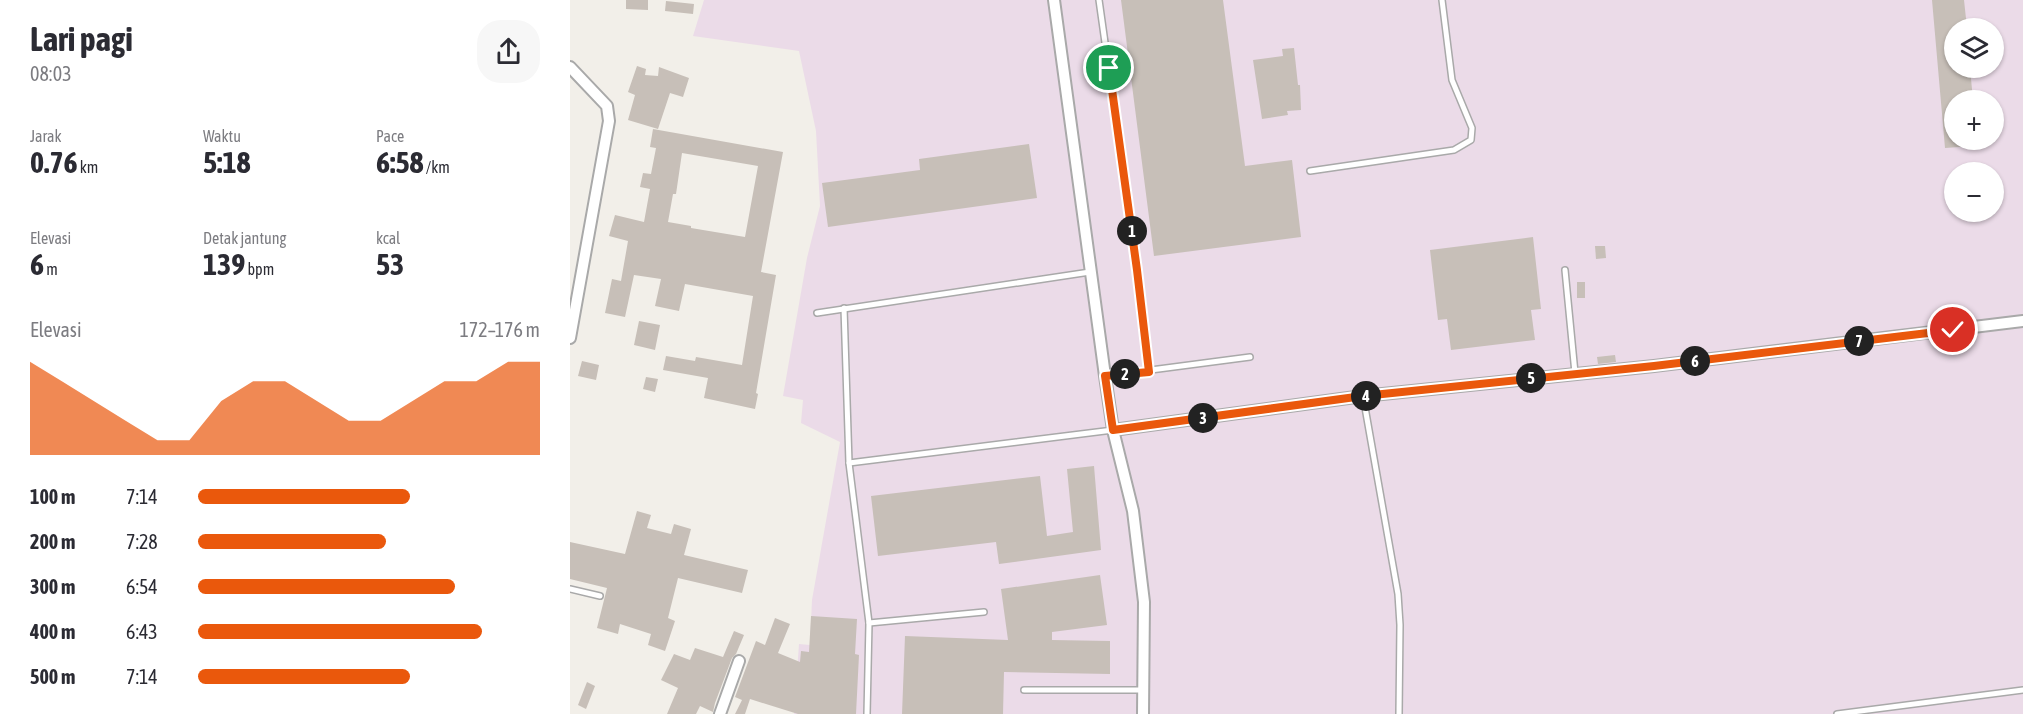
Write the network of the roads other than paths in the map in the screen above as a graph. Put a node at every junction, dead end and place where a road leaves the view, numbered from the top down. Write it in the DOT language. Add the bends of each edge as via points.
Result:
graph roads {
  1 [pos="1054,0"];
  2 [pos="1099,0"];
  3 [pos="1442,0"];
  4 [pos="570,67"];
  5 [pos="1310,171"];
  6 [pos="1566,270"];
  7 [pos="1092,272"];
  8 [pos="844,308"];
  9 [pos="817,313"];
  10 [pos="2023,321"];
  11 [pos="570,338"];
  12 [pos="1250,357"];
  13 [pos="1149,372"];
  14 [pos="1575,373"];
  15 [pos="1105,376"];
  16 [pos="1363,396"];
  17 [pos="1113,430"];
  18 [pos="849,463"];
  19 [pos="570,589"];
  20 [pos="600,596"];
  21 [pos="984,612"];
  22 [pos="869,623"];
  23 [pos="739,661"];
  24 [pos="1024,690"];
  25 [pos="1144,690"];
  26 [pos="2023,690"];
  27 [pos="720,714"];
  28 [pos="867,714"];
  29 [pos="1143,714"];
  30 [pos="1399,714"];
  31 [pos="1837,714"];
  1 -- 7 [label="street"];
  2 -- 13 [label="lane"];
  3 -- 5 [label="lane" via="1452,80 1472,128 1471,140 1454,150"];
  4 -- 11 [label="street" via="607,106 609,121"];
  6 -- 14 [label="lane"];
  7 -- 8 [label="lane"];
  7 -- 15 [label="street"];
  8 -- 9 [label="lane"];
  8 -- 18 [label="lane"];
  10 -- 14 [label="street"];
  12 -- 13 [label="lane"];
  13 -- 15 [label="lane"];
  14 -- 16 [label="street"];
  15 -- 17 [label="street"];
  16 -- 17 [label="street"];
  16 -- 30 [label="lane" via="1398,594"];
  17 -- 18 [label="lane"];
  17 -- 25 [label="street" via="1133,511 1144,602"];
  18 -- 22 [label="lane"];
  19 -- 20 [label="lane"];
  21 -- 22 [label="lane"];
  22 -- 28 [label="lane"];
  23 -- 27 [label="street"];
  24 -- 25 [label="lane"];
  25 -- 29 [label="street"];
  26 -- 31 [label="lane"];
}
